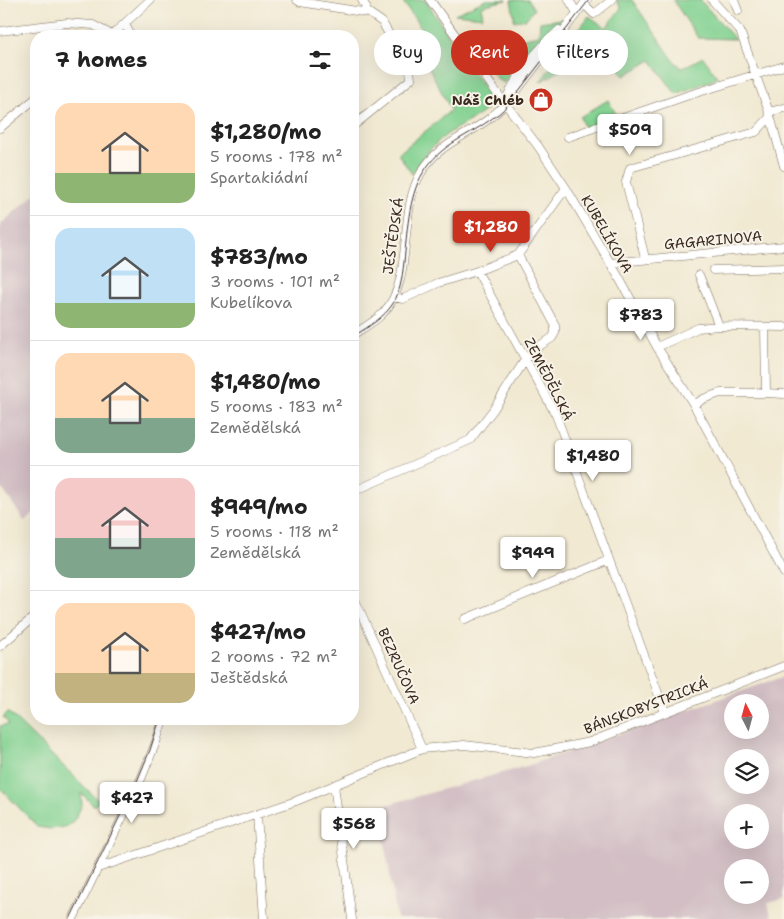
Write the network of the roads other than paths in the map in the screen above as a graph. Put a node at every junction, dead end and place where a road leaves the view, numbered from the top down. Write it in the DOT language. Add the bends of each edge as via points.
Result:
graph roads {
  1 [pos="148,0"];
  2 [pos="297,0"];
  3 [pos="430,0"];
  4 [pos="568,0"];
  5 [pos="612,0"];
  6 [pos="712,0"];
  7 [pos="734,0"];
  8 [pos="586,2"];
  9 [pos="738,11"];
  10 [pos="575,16"];
  11 [pos="125,24"];
  12 [pos="101,30"];
  13 [pos="118,30"];
  14 [pos="128,30"];
  15 [pos="0,31"];
  16 [pos="784,66"];
  17 [pos="756,74"];
  18 [pos="30,103"];
  19 [pos="505,103"];
  20 [pos="784,108"];
  21 [pos="770,115"];
  22 [pos="359,121"];
  23 [pos="0,128"];
  24 [pos="568,137"];
  25 [pos="784,166"];
  26 [pos="566,188"];
  27 [pos="784,246"];
  28 [pos="518,255"];
  29 [pos="645,258"];
  30 [pos="610,263"];
  31 [pos="784,268"];
  32 [pos="713,270"];
  33 [pos="477,271"];
  34 [pos="699,275"];
  35 [pos="394,297"];
  36 [pos="719,326"];
  37 [pos="765,327"];
  38 [pos="784,327"];
  39 [pos="359,330"];
  40 [pos="657,347"];
  41 [pos="525,360"];
  42 [pos="766,393"];
  43 [pos="784,394"];
  44 [pos="694,405"];
  45 [pos="359,489"];
  46 [pos="609,560"];
  47 [pos="784,574"];
  48 [pos="359,609"];
  49 [pos="465,619"];
  50 [pos="30,620"];
  51 [pos="0,646"];
  52 [pos="784,666"];
  53 [pos="665,712"];
  54 [pos="161,725"];
  55 [pos="422,749"];
  56 [pos="334,785"];
  57 [pos="257,815"];
  58 [pos="98,868"];
  59 [pos="73,919"];
  60 [pos="264,919"];
  61 [pos="352,919"];
  1 -- 11 [label="street"];
  2 -- 22 [label="street" via="369,13 382,22 410,70 411,79"];
  3 -- 19 [label="street, KUBELÍKOVA"];
  4 -- 10 [label="street"];
  5 -- 8 [label="street" via="594,14"];
  6 -- 17 [label="street" via="740,30"];
  7 -- 9 [label="street"];
  8 -- 10 [label="street, JEŠTĚDSKÁ"];
  10 -- 19 [label="street, JEŠTĚDSKÁ" via="540,48 514,83"];
  11 -- 13 [label="street"];
  11 -- 14 [label="street"];
  12 -- 15 [label="street" via="93,25 67,23"];
  16 -- 17 [label="street"];
  17 -- 21 [label="street"];
  17 -- 24 [label="street"];
  18 -- 23 [label="street"];
  19 -- 26 [label="street, KUBELÍKOVA"];
  19 -- 35 [label="street, JEŠTĚDSKÁ" via="491,117 446,146 428,162 415,183 401,274"];
  20 -- 21 [label="street"];
  21 -- 25 [label="street"];
  21 -- 29 [label="street" via="756,132 630,168 626,182"];
  26 -- 28 [label="street"];
  26 -- 30 [label="street, KUBELÍKOVA"];
  27 -- 29 [label="street, GAGARINOVA"];
  28 -- 33 [label="street"];
  28 -- 41 [label="street" via="555,325 552,338"];
  29 -- 30 [label="street, GAGARINOVA"];
  30 -- 40 [label="street, KUBELÍKOVA"];
  31 -- 32 [label="street"];
  33 -- 35 [label="street" via="402,299"];
  33 -- 41 [label="street, ZEMĚDĚLSKÁ"];
  34 -- 36 [label="street"];
  35 -- 39 [label="street, JEŠTĚDSKÁ" via="384,313"];
  36 -- 37 [label="street"];
  36 -- 40 [label="street" via="698,328"];
  37 -- 38 [label="street"];
  37 -- 42 [label="street"];
  40 -- 44 [label="street, KUBELÍKOVA"];
  41 -- 45 [label="street" via="470,440"];
  41 -- 46 [label="street, ZEMĚDĚLSKÁ" via="556,415"];
  42 -- 43 [label="street"];
  42 -- 44 [label="street" via="720,393"];
  44 -- 47 [label="street, KUBELÍKOVA"];
  46 -- 49 [label="street"];
  46 -- 53 [label="street, ZEMĚDĚLSKÁ"];
  48 -- 55 [label="street, BEZRUČOVA"];
  50 -- 51 [label="street"];
  52 -- 53 [label="street, BÁNSKOBYSTRICKÁ"];
  53 -- 55 [label="street, BÁNSKOBYSTRICKÁ" via="590,742 534,753 464,745"];
  54 -- 58 [label="street" via="141,779"];
  55 -- 56 [label="street, BÁNSKOBYSTRICKÁ"];
  56 -- 57 [label="street, BÁNSKOBYSTRICKÁ"];
  56 -- 61 [label="street"];
  57 -- 58 [label="street, BÁNSKOBYSTRICKÁ"];
  57 -- 60 [label="street"];
  58 -- 59 [label="street"];
}
